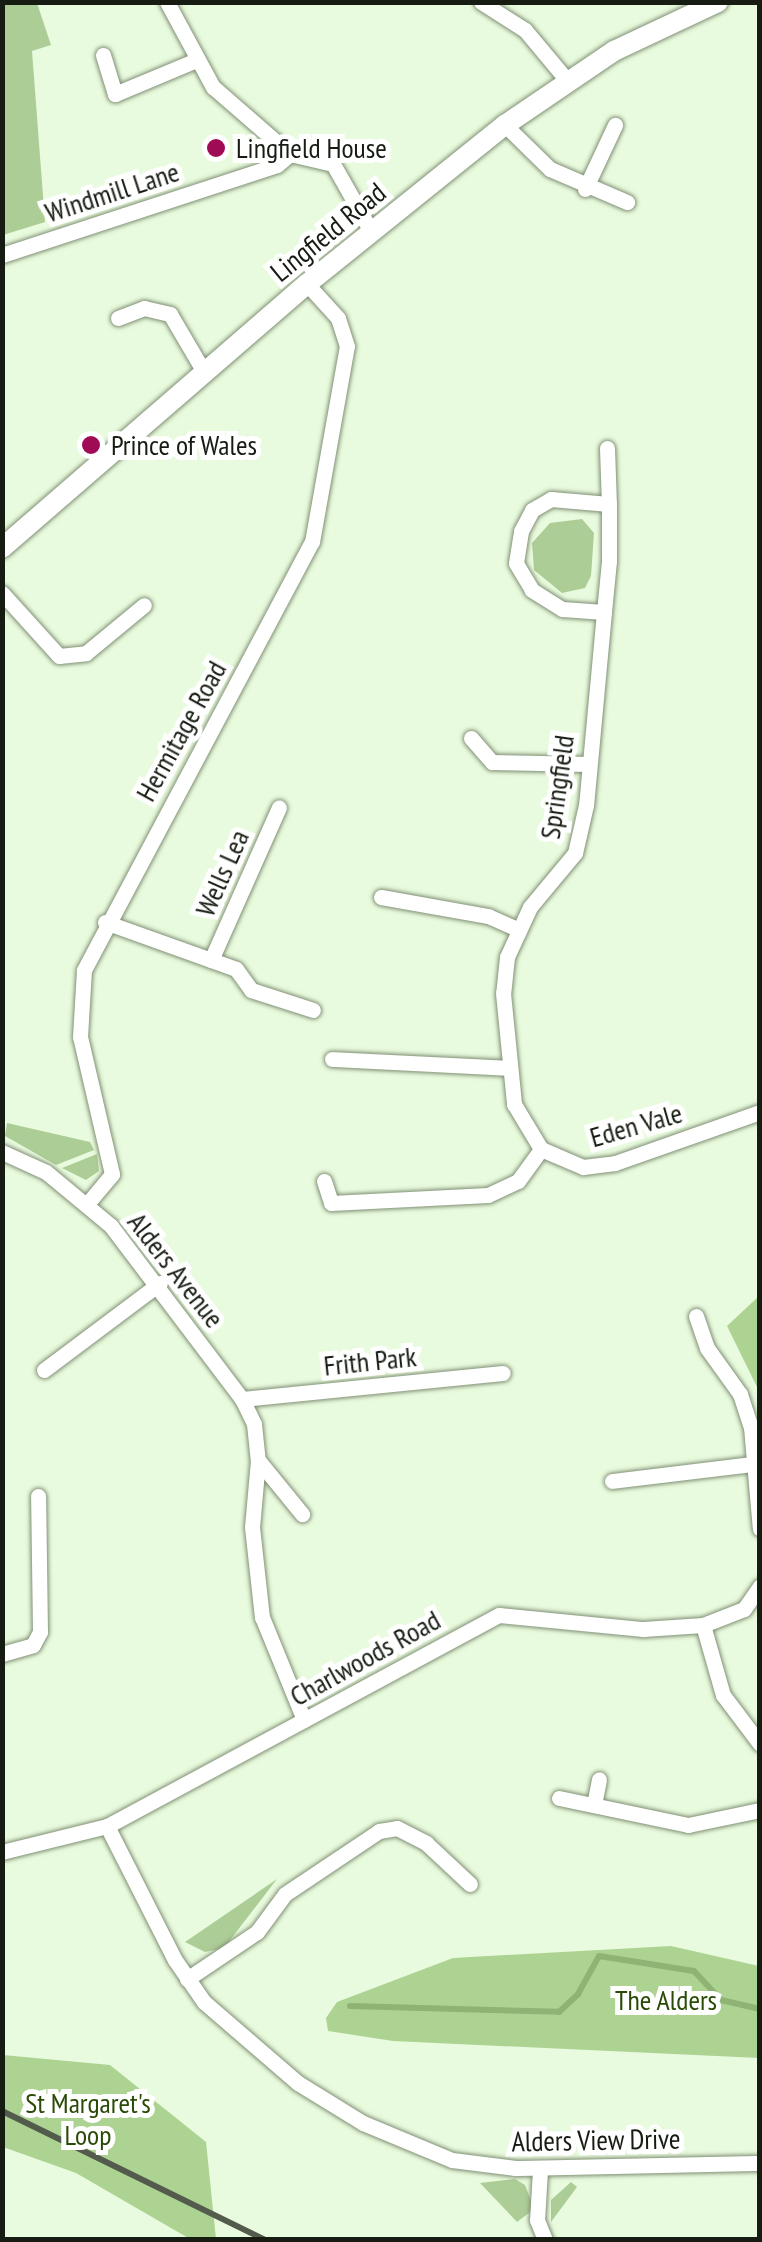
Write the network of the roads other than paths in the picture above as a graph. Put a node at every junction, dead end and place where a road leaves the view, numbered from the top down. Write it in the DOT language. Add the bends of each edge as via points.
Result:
graph roads {
  1 [pos="167,2"];
  2 [pos="481,2"];
  3 [pos="718,2"];
  4 [pos="103,55"];
  5 [pos="194,61"];
  6 [pos="566,79"];
  7 [pos="505,125"];
  8 [pos="615,125"];
  9 [pos="290,154"];
  10 [pos="585,188"];
  11 [pos="628,202"];
  12 [pos="372,234"];
  13 [pos="2,255"];
  14 [pos="307,284"];
  15 [pos="118,318"];
  16 [pos="204,372"];
  17 [pos="606,448"];
  18 [pos="608,504"];
  19 [pos="2,548"];
  20 [pos="2,593"];
  21 [pos="144,604"];
  22 [pos="604,612"];
  23 [pos="471,738"];
  24 [pos="588,764"];
  25 [pos="280,807"];
  26 [pos="382,898"];
  27 [pos="105,922"];
  28 [pos="517,929"];
  29 [pos="210,960"];
  30 [pos="313,1010"];
  31 [pos="332,1059"];
  32 [pos="509,1068"];
  33 [pos="760,1112"];
  34 [pos="541,1149"];
  35 [pos="2,1152"];
  36 [pos="324,1181"];
  37 [pos="87,1204"];
  38 [pos="160,1283"];
  39 [pos="696,1316"];
  40 [pos="44,1370"];
  41 [pos="503,1373"];
  42 [pos="242,1398"];
  43 [pos="258,1460"];
  44 [pos="754,1464"];
  45 [pos="612,1481"];
  46 [pos="38,1496"];
  47 [pos="302,1514"];
  48 [pos="760,1529"];
  49 [pos="760,1586"];
  50 [pos="703,1625"];
  51 [pos="2,1654"];
  52 [pos="304,1720"];
  53 [pos="760,1744"];
  54 [pos="599,1779"];
  55 [pos="559,1798"];
  56 [pos="594,1806"];
  57 [pos="760,1810"];
  58 [pos="107,1826"];
  59 [pos="2,1852"];
  60 [pos="470,1884"];
  61 [pos="187,1979"];
  62 [pos="760,2163"];
  63 [pos="540,2170"];
  64 [pos="545,2240"];
  1 -- 5 [label="street"];
  2 -- 6 [label="street" via="525,30"];
  3 -- 6 [label="street, Lingfield Road"];
  4 -- 5 [label="street" via="115,94"];
  5 -- 9 [label="street" via="213,87"];
  6 -- 7 [label="street, Lingfield Road"];
  7 -- 10 [label="street" via="550,169"];
  7 -- 12 [label="street, Lingfield Road"];
  8 -- 10 [label="street"];
  9 -- 12 [label="street" via="333,164"];
  9 -- 13 [label="street, Windmill Lane" via="277,165"];
  10 -- 11 [label="street"];
  12 -- 14 [label="street, Lingfield Road"];
  14 -- 16 [label="street, Lingfield Road"];
  14 -- 27 [label="street, Hermitage Road" via="338,318 347,346 312,542"];
  15 -- 16 [label="street" via="144,308 170,314"];
  16 -- 19 [label="street, Lingfield Road"];
  17 -- 18 [label="street, Springfield"];
  18 -- 22 [label="street, Springfield"];
  18 -- 22 [label="street" via="552,498 532,510 516,564 532,590 562,610"];
  20 -- 21 [label="street" via="59,656 86,653"];
  22 -- 24 [label="street, Springfield"];
  23 -- 24 [label="street" via="492,762"];
  24 -- 28 [label="street, Springfield" via="575,853"];
  25 -- 29 [label="street, Wells Lea"];
  26 -- 28 [label="street" via="488,916"];
  27 -- 29 [label="street, Wells Lea"];
  27 -- 37 [label="street, Hermitage Road" via="84,970 79,1022 112,1174"];
  28 -- 32 [label="street, Springfield" via="502,993"];
  29 -- 30 [label="street, Wells Lea" via="236,969 251,990"];
  31 -- 32 [label="street"];
  32 -- 34 [label="street, Springfield" via="514,1104"];
  33 -- 34 [label="street, Eden Vale" via="615,1163 583,1167"];
  34 -- 36 [label="street" via="518,1180 488,1195 330,1204"];
  35 -- 37 [label="street, Alders Avenue" via="46,1172"];
  37 -- 38 [label="street, Alders Avenue"];
  38 -- 40 [label="street"];
  38 -- 42 [label="street, Alders Avenue"];
  39 -- 44 [label="street" via="707,1348 740,1394"];
  41 -- 42 [label="street, Frith Park"];
  42 -- 43 [label="street, Alders Avenue" via="254,1424"];
  43 -- 47 [label="street, Alders Avenue"];
  43 -- 52 [label="street, Alders Avenue" via="253,1569 274,1656"];
  44 -- 45 [label="street"];
  44 -- 48 [label="street"];
  46 -- 51 [label="street" via="40,1632 33,1645"];
  49 -- 50 [label="street, Charlwoods Road" via="744,1610"];
  50 -- 52 [label="street, Charlwoods Road" via="643,1629 500,1615"];
  50 -- 53 [label="street" via="723,1694"];
  52 -- 58 [label="street, Charlwoods Road"];
  54 -- 56 [label="street"];
  55 -- 56 [label="street"];
  56 -- 57 [label="street" via="688,1825"];
  58 -- 59 [label="street, Charlwoods Road"];
  58 -- 61 [label="street, Alders View Drive"];
  60 -- 61 [label="street" via="426,1842 397,1828 379,1831 285,1894 258,1932"];
  61 -- 63 [label="street, Alders View Drive" via="238,2036 362,2123 452,2160"];
  62 -- 63 [label="street, Alders View Drive"];
  63 -- 64 [label="street" via="537,2220"];
}
